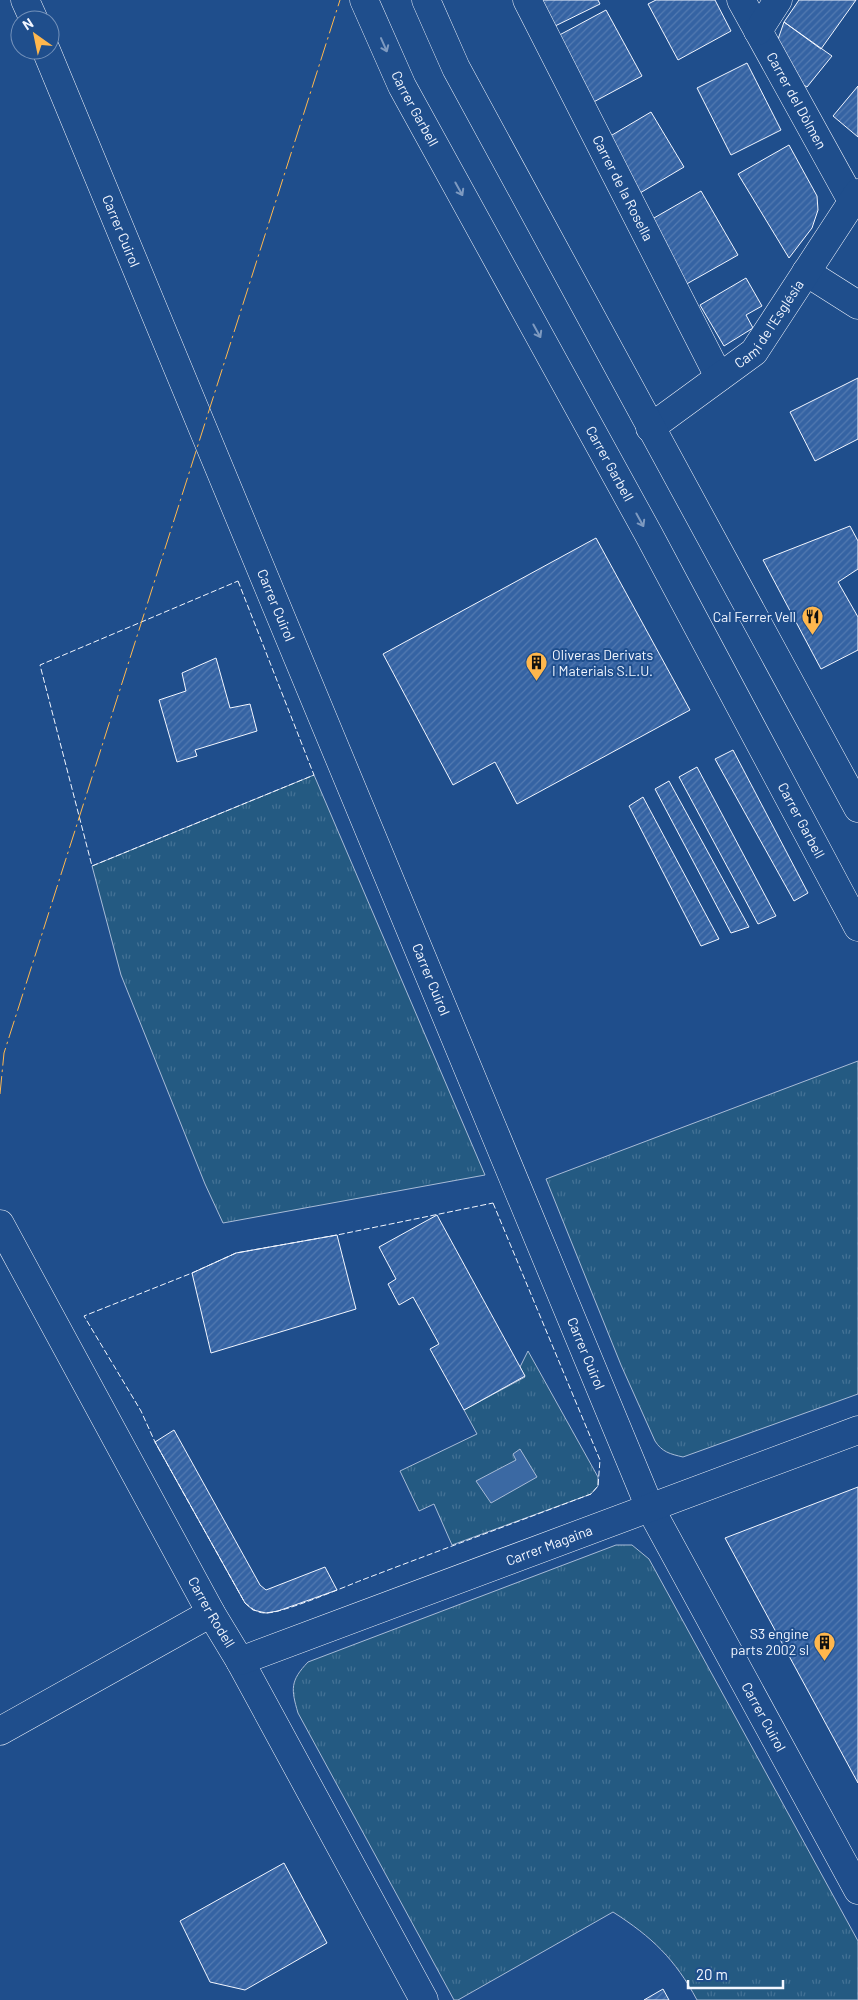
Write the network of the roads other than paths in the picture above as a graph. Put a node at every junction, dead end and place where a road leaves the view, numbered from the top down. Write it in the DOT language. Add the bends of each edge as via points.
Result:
graph roads {
  1 [pos="364,0"];
  2 [pos="426,0"];
  3 [pos="526,0"];
  4 [pos="741,0"];
  5 [pos="778,0"];
  6 [pos="758,31"];
  7 [pos="50,60"];
  8 [pos="855,197"];
  9 [pos="806,272"];
  10 [pos="858,305"];
  11 [pos="720,376"];
  12 [pos="650,428"];
  13 [pos="858,808"];
  14 [pos="858,927"];
  15 [pos="0,1224"];
  16 [pos="858,1430"];
  17 [pos="650,1508"];
  18 [pos="211,1613"];
  19 [pos="240,1661"];
  20 [pos="0,1731"];
  21 [pos="858,1890"];
  22 [pos="424,2000"];
  1 -- 14 [label="street, Carrer Garbell, one-way" via="402,86"];
  2 -- 12 [label="street" via="456,68"];
  3 -- 11 [label="street, Carrer de la Rosella"];
  4 -- 6 [label="street, Carrer del Dòlmen"];
  5 -- 6 [label="street"];
  6 -- 8 [label="street, Carrer del Dòlmen"];
  7 -- 17 [label="street, Carrer Cuirol"];
  8 -- 9 [label="street, Camí de l'Església"];
  9 -- 10 [label="street"];
  9 -- 11 [label="street, Camí de l'Església" via="754,352"];
  11 -- 12 [label="street, Camí de l'Església"];
  12 -- 13 [label="street"];
  15 -- 18 [label="street, Carrer Rodell"];
  16 -- 17 [label="street, Carrer Magaina"];
  17 -- 19 [label="street, Carrer Magaina"];
  17 -- 21 [label="street, Carrer Cuirol"];
  18 -- 19 [label="street, Carrer Rodell"];
  18 -- 20 [label="street"];
  19 -- 22 [label="street, Carrer Rodell"];
}
